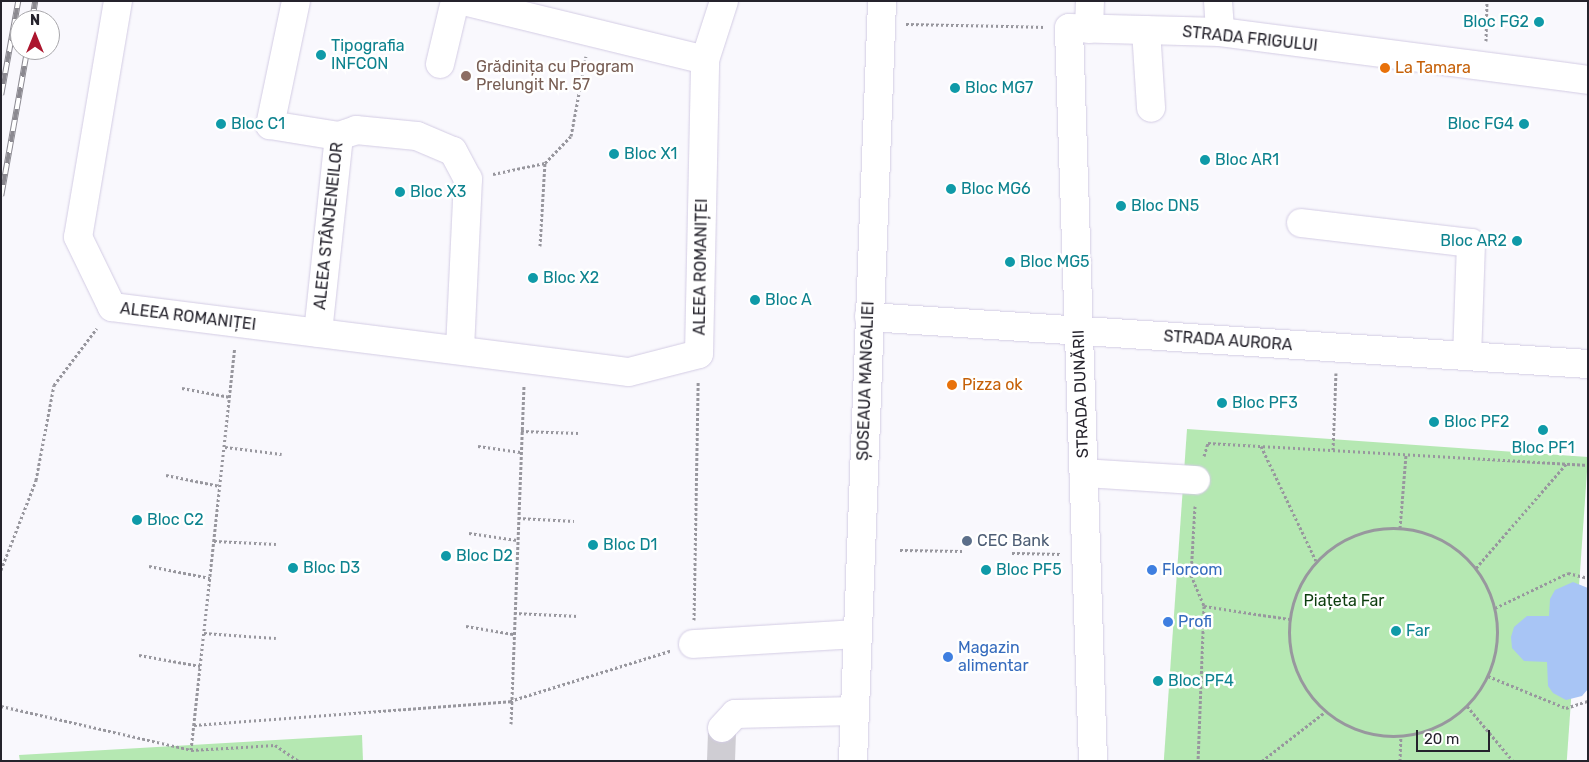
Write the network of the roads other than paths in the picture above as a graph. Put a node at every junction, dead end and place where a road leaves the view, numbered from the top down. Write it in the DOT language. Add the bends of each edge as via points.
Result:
graph roads {
  1 [pos="118,1"];
  2 [pos="296,1"];
  3 [pos="456,1"];
  4 [pos="463,1"];
  5 [pos="724,1"];
  6 [pos="1090,1"];
  7 [pos="1218,1"];
  8 [pos="881,12"];
  9 [pos="1079,28"];
  10 [pos="1146,30"];
  11 [pos="1220,32"];
  12 [pos="705,60"];
  13 [pos="440,64"];
  14 [pos="1588,80"];
  15 [pos="1151,108"];
  16 [pos="340,136"];
  17 [pos="1301,223"];
  18 [pos="869,317"];
  19 [pos="1079,331"];
  20 [pos="318,333"];
  21 [pos="460,350"];
  22 [pos="1467,356"];
  23 [pos="1588,364"];
  24 [pos="1084,473"];
  25 [pos="1196,480"];
  26 [pos="855,634"];
  27 [pos="693,644"];
  28 [pos="853,711"];
  29 [pos="722,728"];
  30 [pos="853,761"];
  31 [pos="1093,761"];
  1 -- 20 [label="street, ALEEA ROMANIȚEI" via="78,237 112,308"];
  2 -- 16 [label="street, ALEEA STÂNJENEILOR" via="270,125"];
  3 -- 13 [label="street"];
  4 -- 12 [label="street"];
  5 -- 12 [label="street, ALEEA ROMANIȚEI"];
  6 -- 9 [label="street, STRADA DUNĂRII"];
  7 -- 11 [label="street"];
  8 -- 18 [label="street, ȘOSEAUA MANGALIEI"];
  9 -- 10 [label="street, STRADA FRIGULUI"];
  9 -- 19 [label="street, STRADA DUNĂRII"];
  10 -- 11 [label="street, STRADA FRIGULUI"];
  10 -- 15 [label="street"];
  11 -- 14 [label="street, STRADA FRIGULUI"];
  12 -- 21 [label="street, ALEEA ROMANIȚEI" via="699,354 629,372"];
  16 -- 20 [label="street, ALEEA STÂNJENEILOR"];
  16 -- 21 [label="street" via="356,130 417,136 453,151 468,179"];
  17 -- 22 [label="street" via="1471,243"];
  18 -- 19 [label="street, STRADA AURORA"];
  18 -- 26 [label="street, ȘOSEAUA MANGALIEI"];
  19 -- 22 [label="street, STRADA AURORA"];
  19 -- 24 [label="street, STRADA DUNĂRII"];
  20 -- 21 [label="street, ALEEA ROMANIȚEI"];
  22 -- 23 [label="street, STRADA AURORA"];
  24 -- 25 [label="street"];
  24 -- 31 [label="street, STRADA DUNĂRII"];
  26 -- 27 [label="street"];
  26 -- 28 [label="street, ȘOSEAUA MANGALIEI"];
  28 -- 29 [label="street" via="736,714"];
  28 -- 30 [label="street, ȘOSEAUA MANGALIEI"];
}
